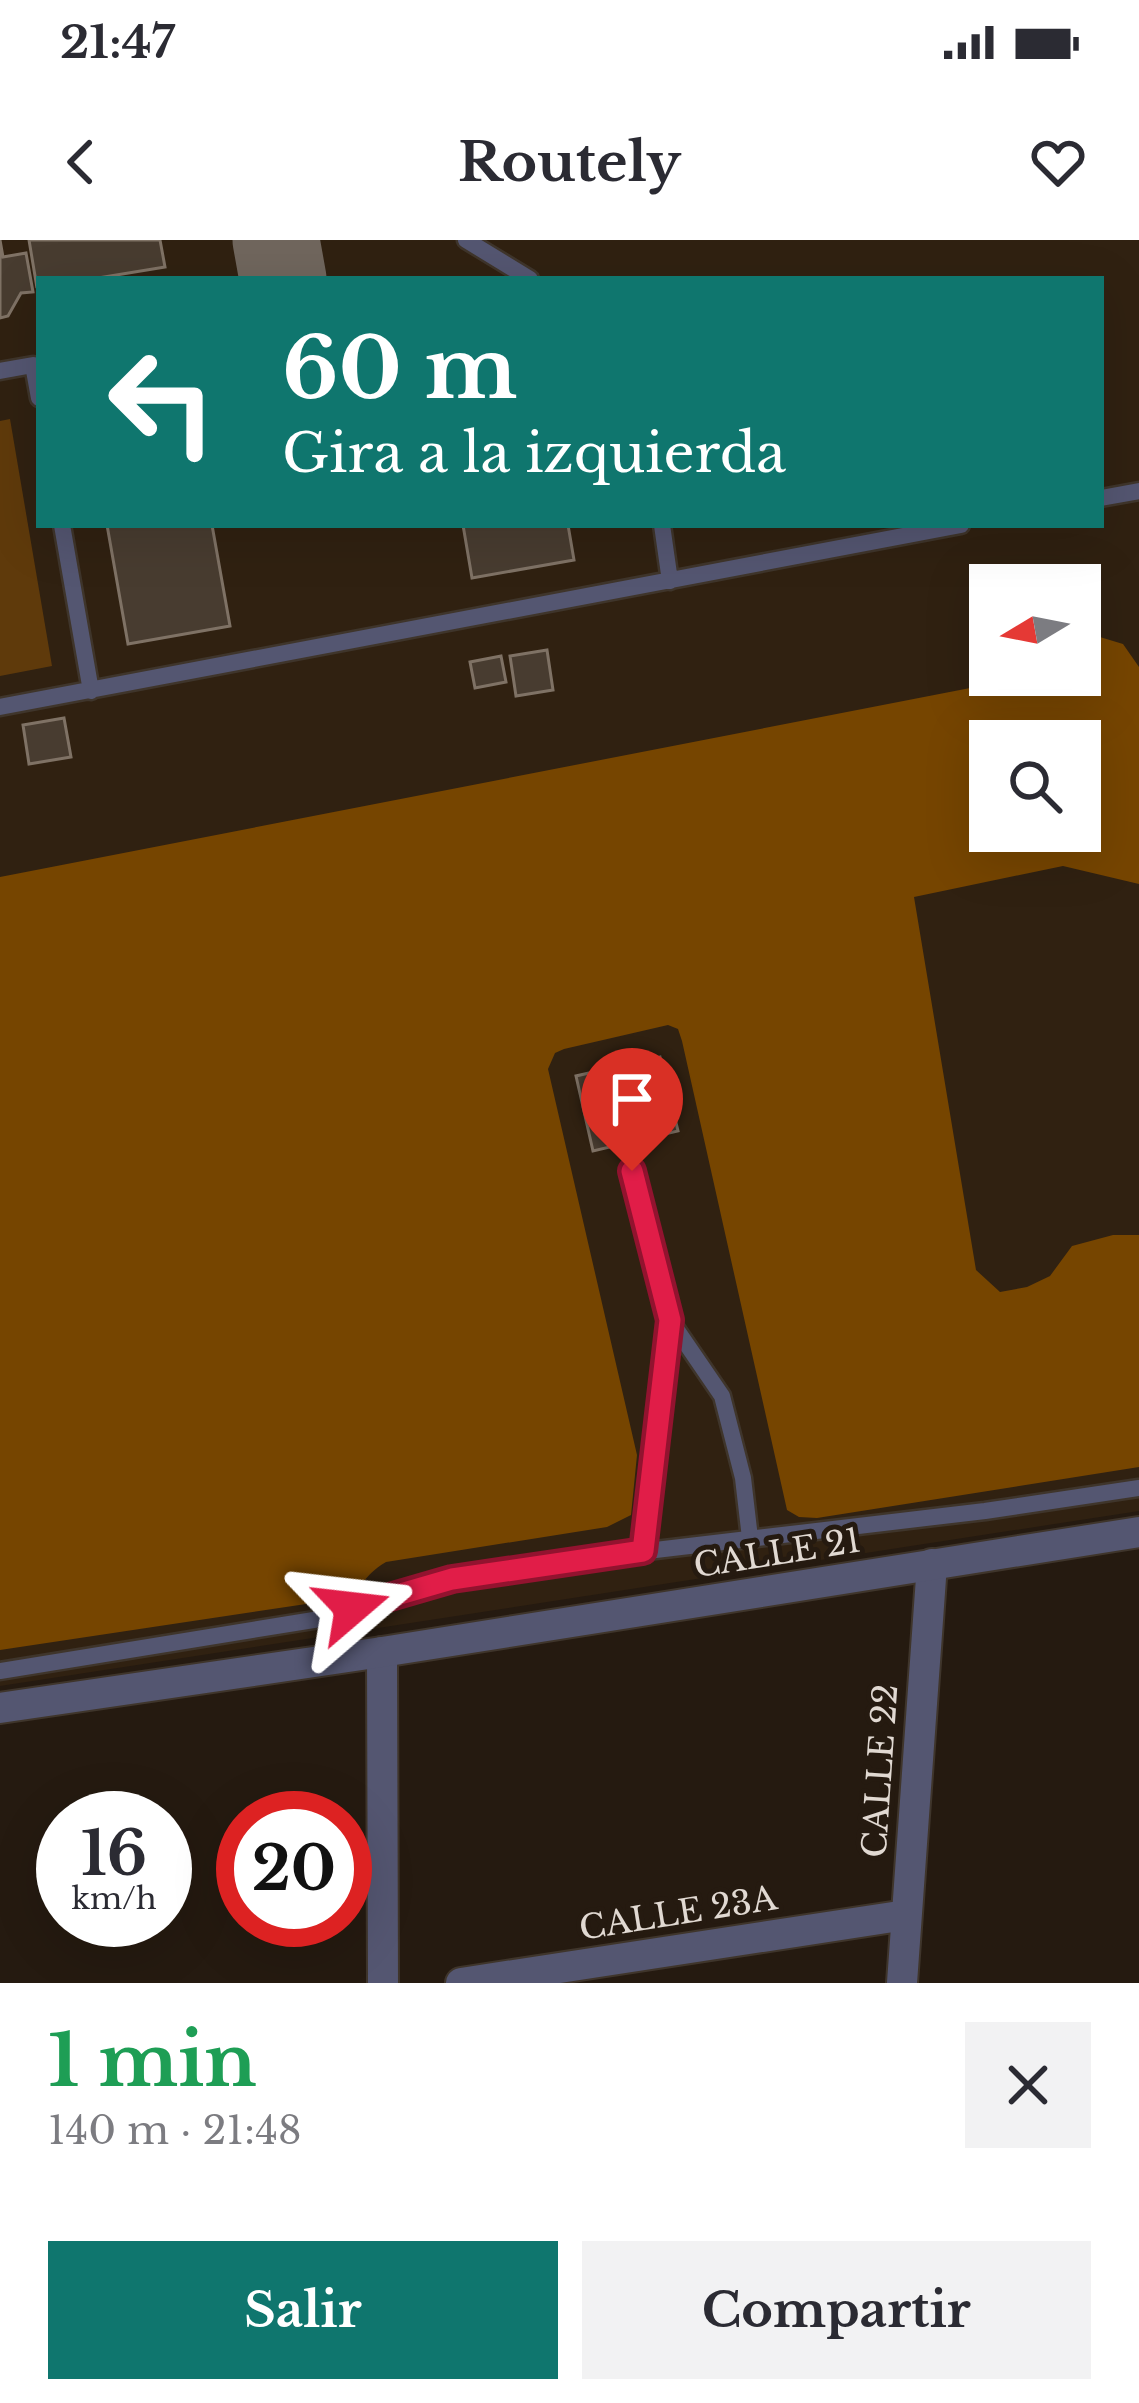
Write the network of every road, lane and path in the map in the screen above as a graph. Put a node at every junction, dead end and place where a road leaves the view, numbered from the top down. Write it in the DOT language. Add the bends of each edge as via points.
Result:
graph roads {
  1 [pos="466,240"];
  2 [pos="525,276"];
  3 [pos="0,371"];
  4 [pos="36,382"];
  5 [pos="1139,491"];
  6 [pos="1104,497"];
  7 [pos="63,528"];
  8 [pos="662,528"];
  9 [pos="946,528"];
  10 [pos="670,580"];
  11 [pos="91,691"];
  12 [pos="0,706"];
  13 [pos="632,1171"];
  14 [pos="670,1320"];
  15 [pos="1139,1488"];
  16 [pos="1139,1532"];
  17 [pos="750,1538"];
  18 [pos="643,1551"];
  19 [pos="932,1564"];
  20 [pos="382,1652"];
  21 [pos="0,1671"];
  22 [pos="0,1708"];
  23 [pos="906,1915"];
  24 [pos="383,1983"];
  25 [pos="461,1983"];
  26 [pos="902,1983"];
  1 -- 2 [label="lane"];
  3 -- 4 [label="lane" via="33,365"];
  5 -- 6 [label="lane"];
  7 -- 11 [label="lane"];
  8 -- 10 [label="lane"];
  9 -- 10 [label="lane"];
  10 -- 11 [label="lane"];
  11 -- 12 [label="lane"];
  13 -- 14 [label="lane"];
  14 -- 17 [label="lane" via="722,1396"];
  14 -- 18 [label="lane"];
  15 -- 17 [label="lane"];
  16 -- 19 [label="street, CALLE 21"];
  17 -- 18 [label="lane"];
  18 -- 21 [label="lane" via="452,1579 326,1618"];
  19 -- 20 [label="street, CALLE 21"];
  19 -- 23 [label="street, CALLE 22"];
  20 -- 22 [label="street, CALLE 21"];
  20 -- 24 [label="street"];
  23 -- 25 [label="street, CALLE 23A"];
  23 -- 26 [label="street, CALLE 22"];
}
